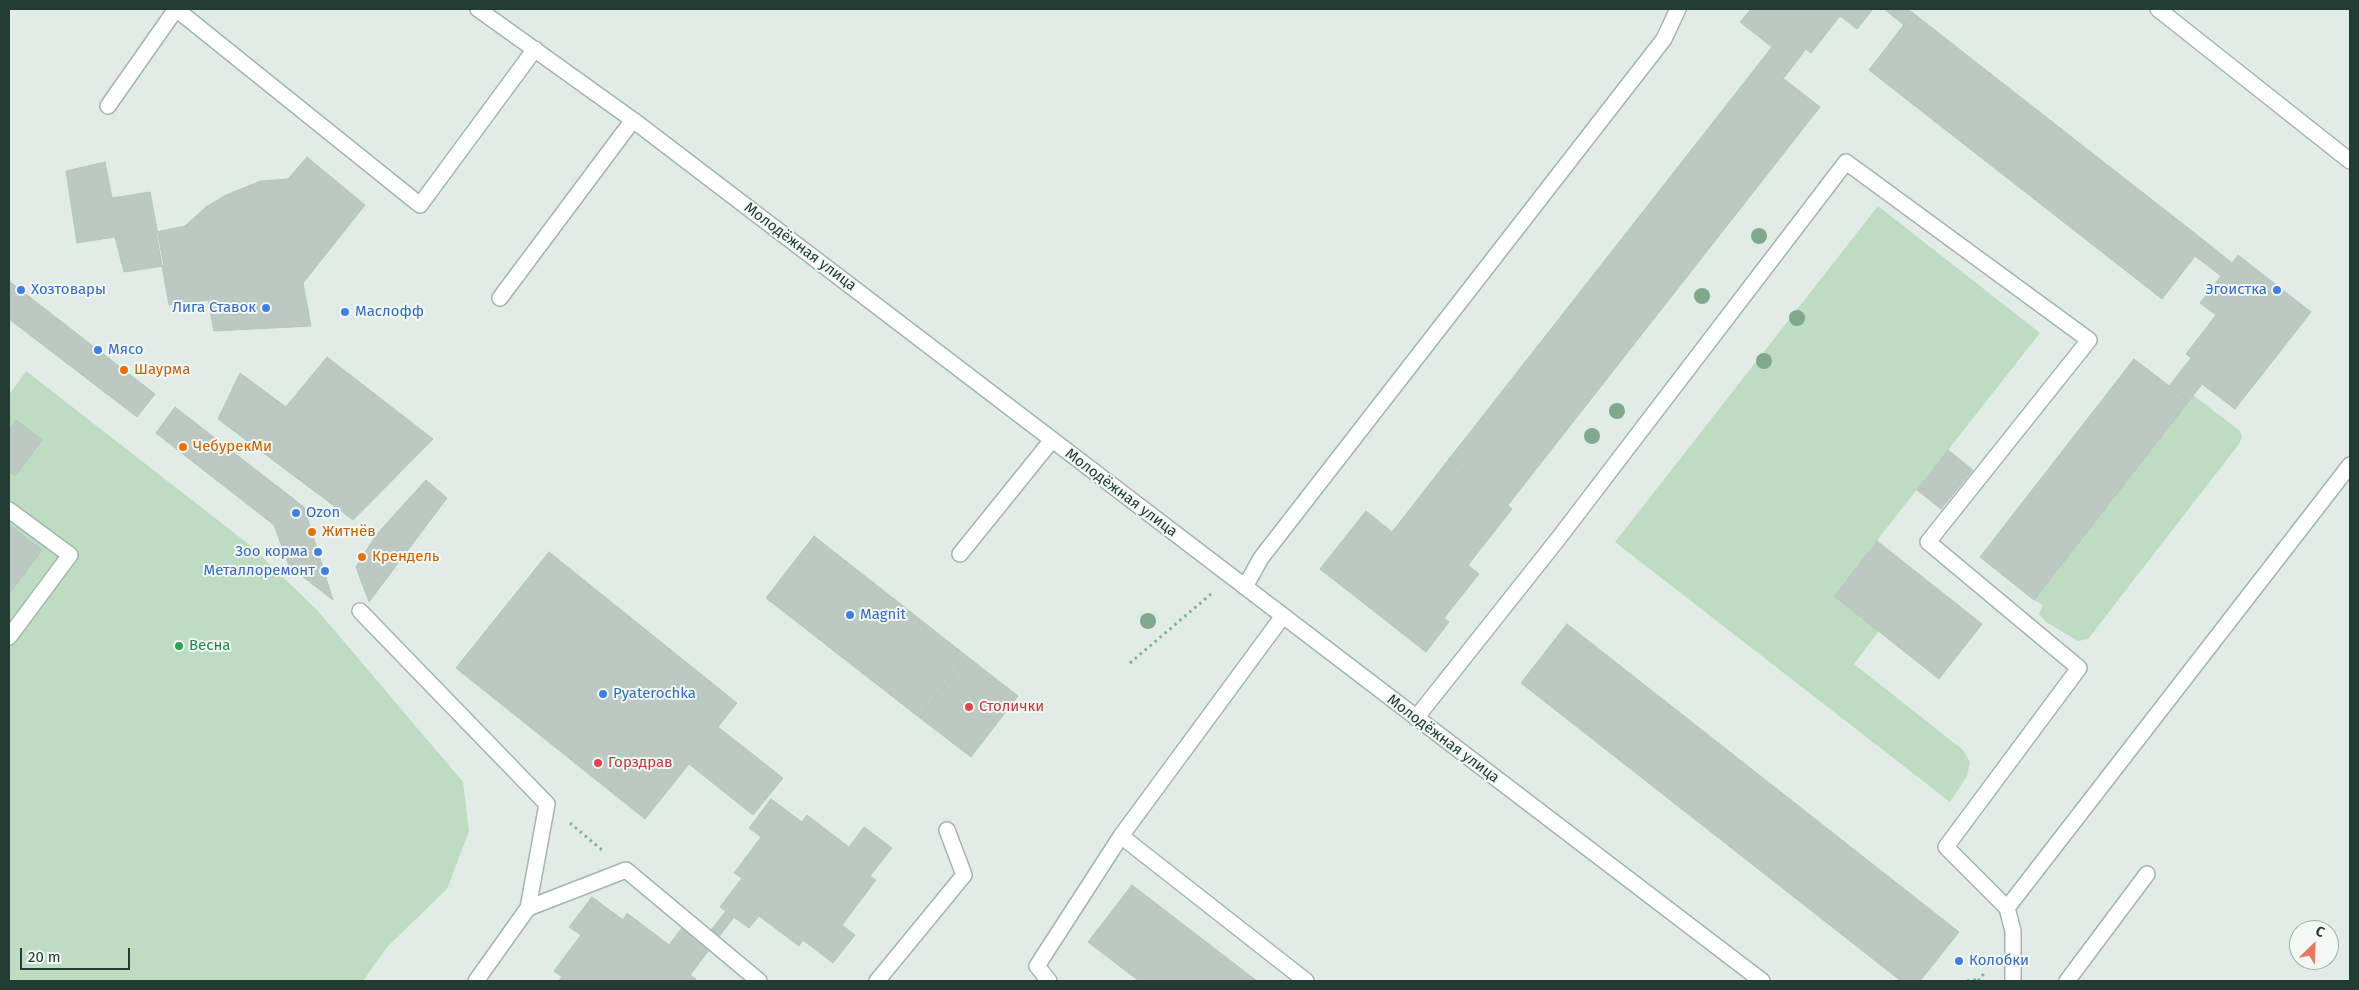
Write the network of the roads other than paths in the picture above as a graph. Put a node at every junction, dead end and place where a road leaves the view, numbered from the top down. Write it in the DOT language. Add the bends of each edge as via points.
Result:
graph roads {
  1 [pos="176,9"];
  2 [pos="478,9"];
  3 [pos="1678,9"];
  4 [pos="2158,9"];
  5 [pos="535,49"];
  6 [pos="108,106"];
  7 [pos="633,120"];
  8 [pos="2350,161"];
  9 [pos="500,298"];
  10 [pos="1052,440"];
  11 [pos="2350,465"];
  12 [pos="9,510"];
  13 [pos="960,554"];
  14 [pos="1245,587"];
  15 [pos="360,611"];
  16 [pos="1283,616"];
  17 [pos="9,637"];
  18 [pos="1416,718"];
  19 [pos="948,830"];
  20 [pos="1121,836"];
  21 [pos="2147,874"];
  22 [pos="528,908"];
  23 [pos="2007,908"];
  24 [pos="476,981"];
  25 [pos="759,981"];
  26 [pos="877,981"];
  27 [pos="1049,981"];
  28 [pos="1306,981"];
  29 [pos="1762,981"];
  30 [pos="2013,981"];
  31 [pos="2067,981"];
  1 -- 5 [label="street" via="420,205"];
  1 -- 6 [label="street"];
  2 -- 5 [label="street, Молодёжная улица"];
  3 -- 14 [label="street" via="1664,39 1261,558"];
  4 -- 8 [label="street"];
  5 -- 7 [label="street, Молодёжная улица"];
  7 -- 9 [label="street"];
  7 -- 10 [label="street, Молодёжная улица"];
  10 -- 13 [label="street"];
  10 -- 14 [label="street, Молодёжная улица"];
  11 -- 23 [label="street"];
  12 -- 17 [label="street" via="70,555"];
  14 -- 16 [label="street, Молодёжная улица"];
  15 -- 22 [label="street" via="547,804"];
  16 -- 18 [label="street, Молодёжная улица"];
  16 -- 20 [label="street"];
  18 -- 23 [label="street" via="1564,531 1846,162 2089,340 1928,542 2079,668 1946,847"];
  18 -- 29 [label="street, Молодёжная улица"];
  19 -- 26 [label="street" via="964,874"];
  20 -- 27 [label="street" via="1037,966"];
  20 -- 28 [label="street"];
  21 -- 31 [label="street"];
  22 -- 24 [label="street"];
  22 -- 25 [label="street" via="626,870"];
  23 -- 30 [label="street" via="2013,931"];
}
